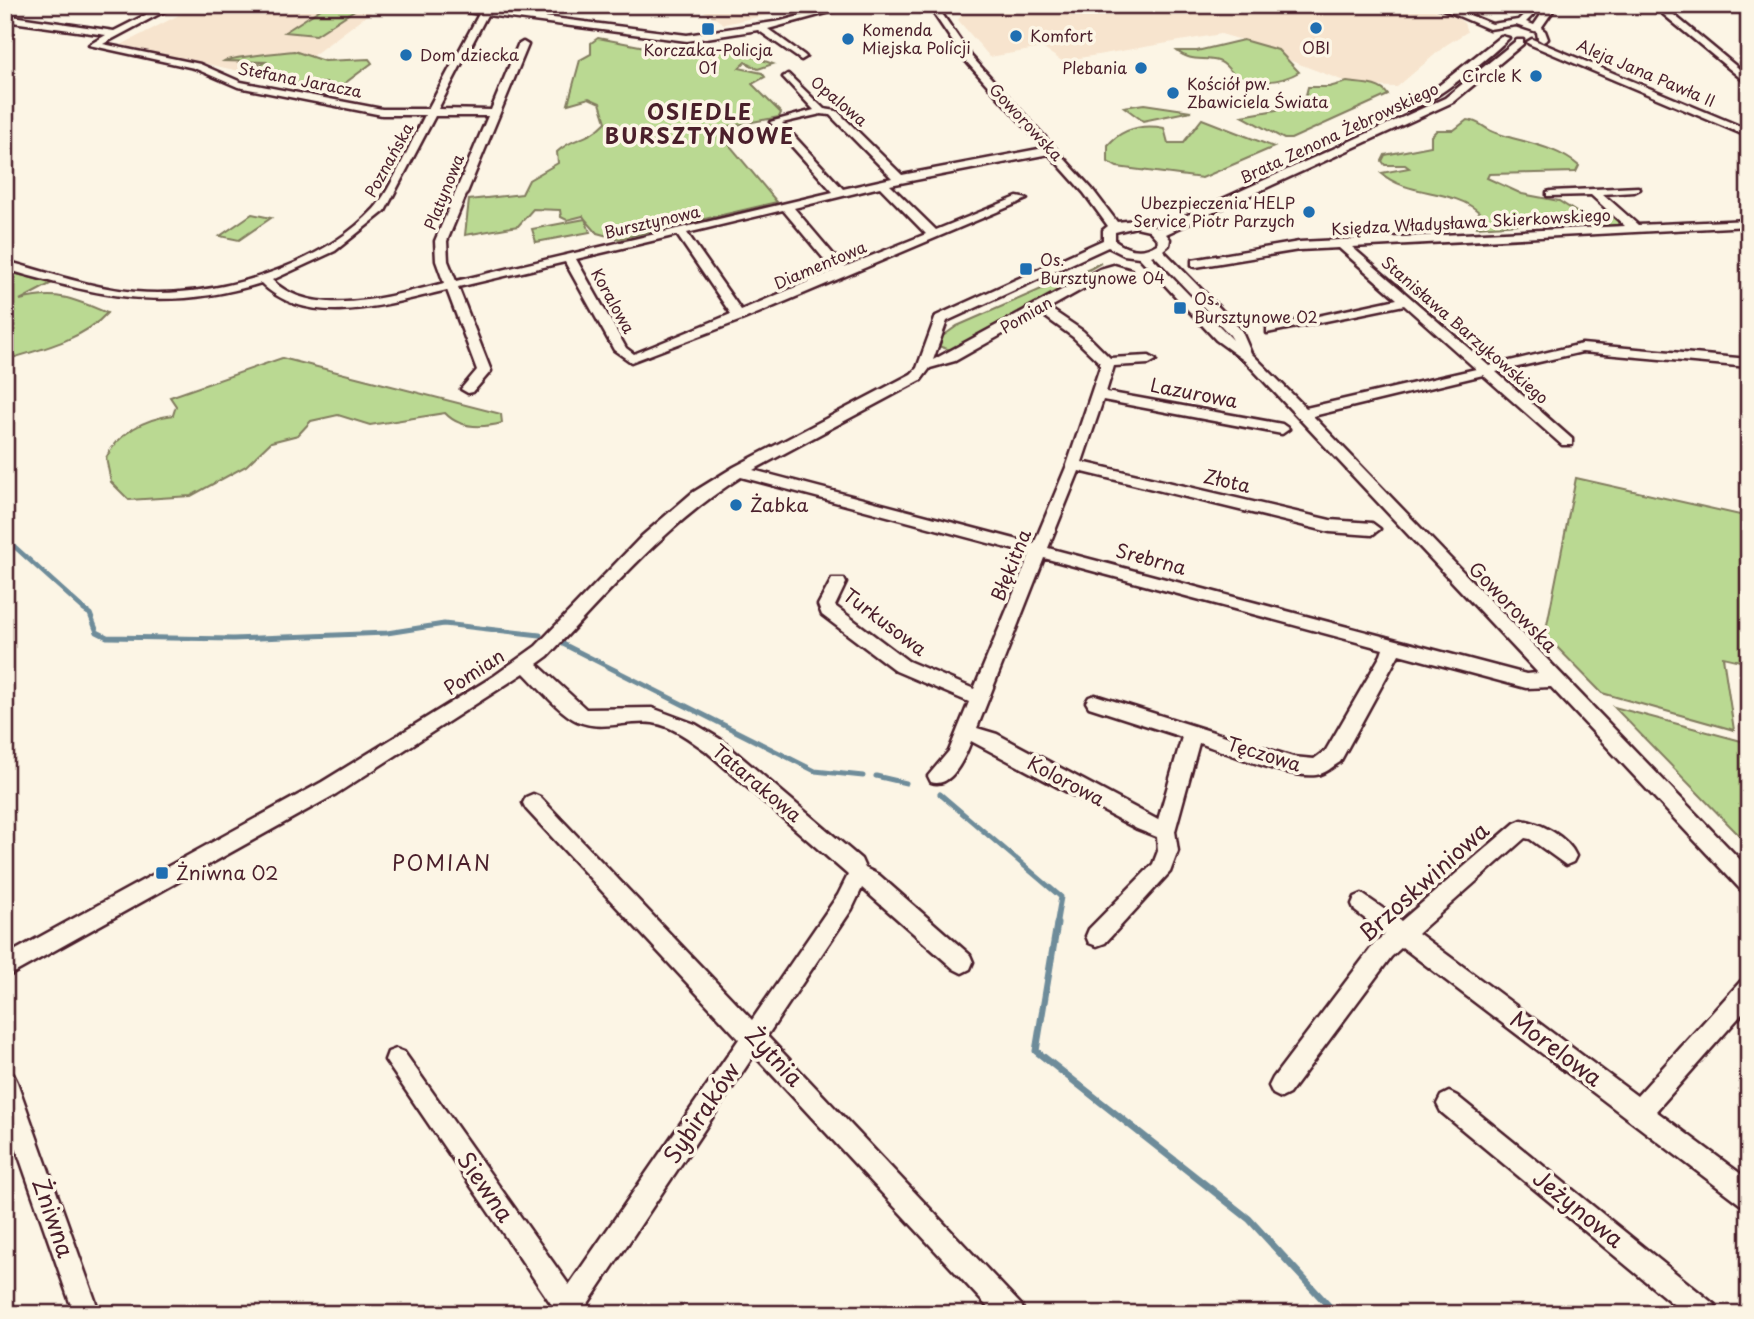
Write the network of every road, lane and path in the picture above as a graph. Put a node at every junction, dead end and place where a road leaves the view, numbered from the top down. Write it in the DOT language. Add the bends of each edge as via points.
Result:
graph roads {
  1 [pos="172,5"];
  2 [pos="416,5"];
  3 [pos="430,5"];
  4 [pos="836,5"];
  5 [pos="852,5"];
  6 [pos="918,5"];
  7 [pos="932,5"];
  8 [pos="1437,5"];
  9 [pos="1451,5"];
  10 [pos="1539,5"];
  11 [pos="1553,5"];
  12 [pos="1656,5"];
  13 [pos="485,11"];
  14 [pos="5,18"];
  15 [pos="1503,23"];
  16 [pos="1520,23"];
  17 [pos="1492,27"];
  18 [pos="761,28"];
  19 [pos="1536,28"];
  20 [pos="115,34"];
  21 [pos="668,36"];
  22 [pos="1504,38"];
  23 [pos="1543,39"];
  24 [pos="82,40"];
  25 [pos="1520,42"];
  26 [pos="523,45"];
  27 [pos="1528,50"];
  28 [pos="964,53"];
  29 [pos="801,57"];
  30 [pos="1500,58"];
  31 [pos="1727,64"];
  32 [pos="1749,64"];
  33 [pos="788,77"];
  34 [pos="1749,82"];
  35 [pos="821,111"];
  36 [pos="493,113"];
  37 [pos="432,114"];
  38 [pos="1749,126"];
  39 [pos="1749,134"];
  40 [pos="1052,150"];
  41 [pos="899,180"];
  42 [pos="882,183"];
  43 [pos="1634,189"];
  44 [pos="1088,191"];
  45 [pos="1594,192"];
  46 [pos="840,193"];
  47 [pos="1551,194"];
  48 [pos="1021,199"];
  49 [pos="786,206"];
  50 [pos="1129,223"];
  51 [pos="1743,223"];
  52 [pos="1114,226"];
  53 [pos="1148,226"];
  54 [pos="1635,229"];
  55 [pos="680,231"];
  56 [pos="1160,232"];
  57 [pos="933,234"];
  58 [pos="1749,236"];
  59 [pos="1342,244"];
  60 [pos="1114,246"];
  61 [pos="1150,252"];
  62 [pos="569,258"];
  63 [pos="1196,263"];
  64 [pos="5,265"];
  65 [pos="842,273"];
  66 [pos="1127,273"];
  67 [pos="264,279"];
  68 [pos="451,286"];
  69 [pos="1406,302"];
  70 [pos="1040,307"];
  71 [pos="739,316"];
  72 [pos="1272,330"];
  73 [pos="631,358"];
  74 [pos="1149,360"];
  75 [pos="1107,362"];
  76 [pos="1749,363"];
  77 [pos="925,364"];
  78 [pos="1486,370"];
  79 [pos="468,389"];
  80 [pos="1099,395"];
  81 [pos="1301,414"];
  82 [pos="1282,429"];
  83 [pos="1567,442"];
  84 [pos="1074,465"];
  85 [pos="739,471"];
  86 [pos="1372,529"];
  87 [pos="1039,551"];
  88 [pos="838,583"];
  89 [pos="1392,645"];
  90 [pos="525,664"];
  91 [pos="1554,680"];
  92 [pos="979,699"];
  93 [pos="1095,702"];
  94 [pos="966,732"];
  95 [pos="1193,732"];
  96 [pos="938,776"];
  97 [pos="533,803"];
  98 [pos="1166,831"];
  99 [pos="1566,856"];
  100 [pos="858,875"];
  101 [pos="1749,884"];
  102 [pos="1362,904"];
  103 [pos="1402,934"];
  104 [pos="1097,936"];
  105 [pos="962,962"];
  106 [pos="5,968"];
  107 [pos="1749,989"];
  108 [pos="754,1036"];
  109 [pos="396,1060"];
  110 [pos="5,1082"];
  111 [pos="1280,1086"];
  112 [pos="1449,1104"];
  113 [pos="1639,1112"];
  114 [pos="1749,1195"];
  115 [pos="569,1311"];
  116 [pos="87,1314"];
  117 [pos="1012,1314"];
  118 [pos="1706,1314"];
  1 -- 20 [label="street"];
  2 -- 13 [label="street"];
  3 -- 13 [label="street"];
  4 -- 21 [label="street" via="778,20"];
  5 -- 18 [label="street"];
  6 -- 28 [label="street, Goworowska"];
  7 -- 28 [label="street, Goworowska"];
  8 -- 17 [label="street"];
  9 -- 15 [label="street"];
  10 -- 16 [label="street"];
  11 -- 19 [label="street"];
  12 -- 31 [label="street"];
  13 -- 21 [label="street"];
  13 -- 37 [label="street, Poznańska"];
  14 -- 24 [label="street, Stefana Jaracza"];
  15 -- 16 [label="street"];
  15 -- 17 [label="street"];
  16 -- 19 [label="street"];
  17 -- 22 [label="street" via="1493,33"];
  18 -- 21 [label="street" via="699,37"];
  18 -- 29 [label="street"];
  19 -- 23 [label="street" via="1544,34"];
  20 -- 24 [label="street"];
  20 -- 24 [label="street, Stefana Jaracza"];
  22 -- 25 [label="street"];
  22 -- 53 [label="street, Brata Zenona Żebrowskiego" via="1415,104"];
  23 -- 27 [label="street"];
  23 -- 38 [label="street, Aleja Jana Pawła II"];
  24 -- 37 [label="street, Stefana Jaracza" via="197,66 238,84 382,112"];
  25 -- 27 [label="street"];
  25 -- 30 [label="street, Brata Zenona Żebrowskiego"];
  26 -- 36 [label="street, Platynowa"];
  27 -- 30 [label="street"];
  27 -- 39 [label="street, Aleja Jana Pawła II" via="1575,61"];
  28 -- 40 [label="street, Goworowska"];
  30 -- 56 [label="street, Brata Zenona Żebrowskiego" via="1441,104"];
  31 -- 32 [label="street"];
  31 -- 34 [label="street"];
  33 -- 35 [label="street, Opalowa"];
  35 -- 41 [label="street, Opalowa" via="833,113"];
  35 -- 46 [label="street" via="775,121"];
  36 -- 37 [label="street, Stefana Jaracza"];
  36 -- 68 [label="street, Platynowa" via="442,235 442,261"];
  37 -- 67 [label="street, Poznańska" via="375,215 313,257"];
  40 -- 41 [label="street, Bursztynowa"];
  40 -- 44 [label="street, Goworowska"];
  41 -- 42 [label="street, Bursztynowa"];
  42 -- 46 [label="street, Bursztynowa"];
  42 -- 57 [label="street"];
  43 -- 45 [label="street"];
  44 -- 50 [label="street, Goworowska"];
  44 -- 52 [label="street, Goworowska"];
  45 -- 47 [label="street"];
  45 -- 54 [label="street"];
  46 -- 49 [label="street, Bursztynowa"];
  48 -- 57 [label="street, Diamentowa"];
  49 -- 55 [label="street, Bursztynowa"];
  49 -- 65 [label="street"];
  50 -- 52 [label="street"];
  50 -- 53 [label="street"];
  51 -- 54 [label="street, Księdza Władysława Skierkowskiego"];
  51 -- 58 [label="street"];
  52 -- 60 [label="street" via="1107,233"];
  53 -- 56 [label="street"];
  54 -- 59 [label="street, Księdza Władysława Skierkowskiego"];
  55 -- 62 [label="street, Bursztynowa"];
  55 -- 71 [label="street"];
  56 -- 61 [label="street" via="1165,242"];
  57 -- 65 [label="street, Diamentowa"];
  59 -- 63 [label="street, Księdza Władysława Skierkowskiego" via="1258,250"];
  59 -- 69 [label="street, Stanisława Barzykowskiego"];
  60 -- 61 [label="street"];
  60 -- 77 [label="street, Pomian" via="934,332"];
  61 -- 81 [label="street, Goworowska" via="1221,337 1250,358"];
  62 -- 68 [label="street, Bursztynowa"];
  62 -- 73 [label="street, Koralowa" via="621,350"];
  64 -- 67 [label="street, Poznańska" via="145,297 208,293"];
  65 -- 71 [label="street, Diamentowa"];
  66 -- 70 [label="street, Pomian" via="1104,272"];
  67 -- 68 [label="street, Bursztynowa" via="275,292 343,305 381,302"];
  68 -- 79 [label="street, Platynowa" via="484,371"];
  69 -- 72 [label="street"];
  69 -- 78 [label="street, Stanisława Barzykowskiego"];
  70 -- 75 [label="street"];
  70 -- 77 [label="street, Pomian" via="950,358"];
  71 -- 73 [label="street, Diamentowa"];
  74 -- 75 [label="street"];
  75 -- 80 [label="street, Błękitna"];
  76 -- 78 [label="street" via="1581,348"];
  77 -- 85 [label="street, Pomian" via="916,377"];
  78 -- 81 [label="street"];
  78 -- 83 [label="street, Stanisława Barzykowskiego"];
  80 -- 82 [label="street, Lazurowa"];
  80 -- 84 [label="street, Błękitna"];
  81 -- 91 [label="street, Goworowska"];
  84 -- 86 [label="street, Złota" via="1330,526"];
  84 -- 87 [label="street, Błękitna"];
  85 -- 87 [label="street, Srebrna"];
  85 -- 90 [label="street, Pomian" via="667,522"];
  87 -- 89 [label="street, Srebrna"];
  87 -- 92 [label="street, Błękitna"];
  88 -- 92 [label="street, Turkusowa" via="826,605 828,610 902,666"];
  89 -- 91 [label="street, Srebrna" via="1527,681"];
  89 -- 95 [label="street, Tęczowa" via="1333,756 1317,767 1293,765"];
  90 -- 100 [label="street, Tatarakowa" via="581,715 593,719 644,715 691,731 844,856"];
  90 -- 106 [label="street, Pomian" via="318,794"];
  91 -- 101 [label="street, Goworowska"];
  92 -- 94 [label="street, Błękitna"];
  93 -- 95 [label="street, Tęczowa"];
  94 -- 96 [label="street, Błękitna" via="956,756"];
  94 -- 98 [label="street, Kolorowa"];
  95 -- 98 [label="street"];
  97 -- 108 [label="street, Żytnia"];
  98 -- 104 [label="street" via="1169,853 1160,871"];
  99 -- 103 [label="street, Brzoskwiniowa" via="1530,828 1522,829"];
  100 -- 105 [label="street, Tatarakowa" via="872,882"];
  100 -- 108 [label="street, Sybiraków" via="845,902"];
  102 -- 103 [label="street, Morelowa"];
  103 -- 111 [label="street, Brzoskwiniowa" via="1383,950"];
  103 -- 113 [label="street, Morelowa"];
  107 -- 113 [label="street"];
  108 -- 115 [label="street, Sybiraków"];
  108 -- 117 [label="street, Żytnia"];
  109 -- 115 [label="street, Siewna"];
  110 -- 116 [label="street, Żniwna"];
  112 -- 118 [label="street, Jeżynowa"];
  113 -- 114 [label="street, Morelowa"];
}
